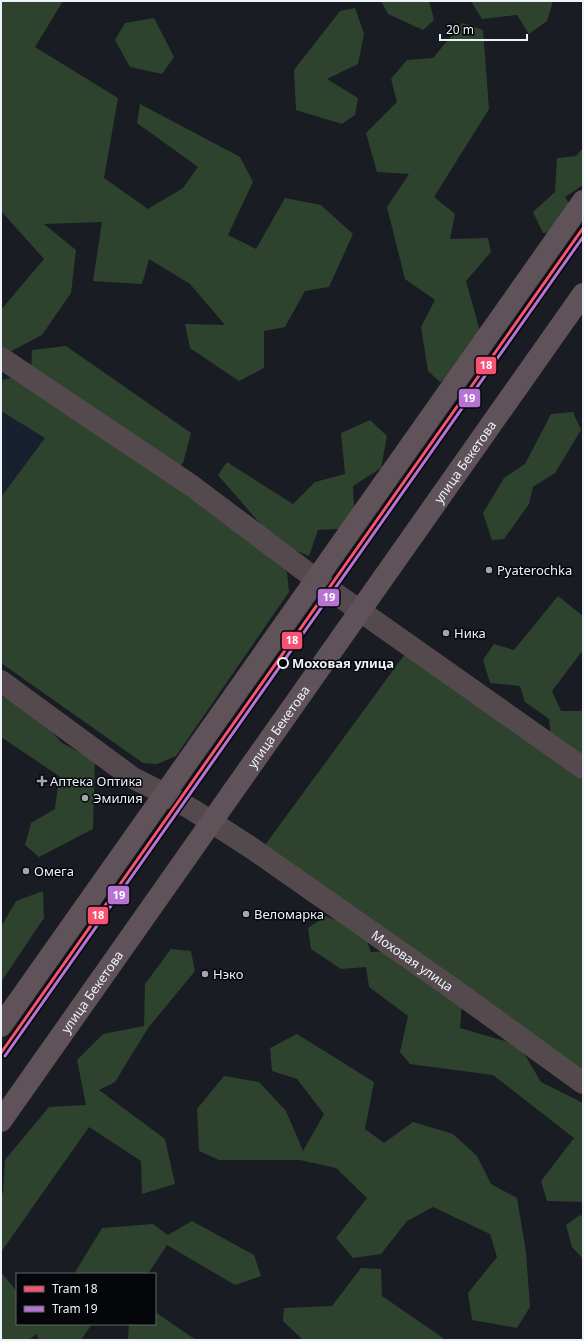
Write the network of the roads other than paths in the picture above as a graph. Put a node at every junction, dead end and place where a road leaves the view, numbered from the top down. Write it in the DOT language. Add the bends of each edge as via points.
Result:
graph roads {
  1 [pos="583,201"];
  2 [pos="583,294"];
  3 [pos="1,358"];
  4 [pos="316,579"];
  5 [pos="360,610"];
  6 [pos="1,681"];
  7 [pos="583,768"];
  8 [pos="165,794"];
  9 [pos="212,822"];
  10 [pos="1,1026"];
  11 [pos="583,1083"];
  12 [pos="1,1121"];
  1 -- 4 [label="main road"];
  2 -- 5 [label="main road, улица Бекетова"];
  3 -- 4 [label="street" via="192,486"];
  4 -- 5 [label="street"];
  4 -- 8 [label="main road"];
  5 -- 7 [label="street"];
  5 -- 9 [label="main road, улица Бекетова"];
  6 -- 8 [label="street, Моховая улица" via="132,778"];
  8 -- 9 [label="street, Моховая улица"];
  8 -- 10 [label="main road"];
  9 -- 11 [label="street, Моховая улица" via="456,991"];
  9 -- 12 [label="main road, улица Бекетова"];
}
